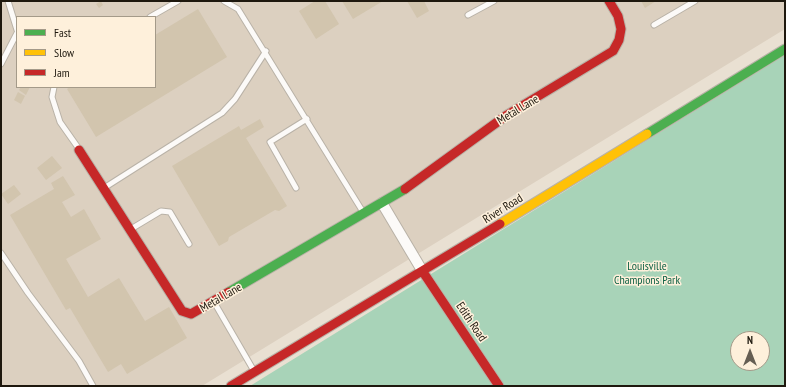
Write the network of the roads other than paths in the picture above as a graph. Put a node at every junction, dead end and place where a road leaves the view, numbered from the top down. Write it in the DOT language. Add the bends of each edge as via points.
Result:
graph roads {
  1 [pos="8,1"];
  2 [pos="178,1"];
  3 [pos="224,1"];
  4 [pos="494,1"];
  5 [pos="609,1"];
  6 [pos="695,1"];
  7 [pos="468,15"];
  8 [pos="152,16"];
  9 [pos="654,25"];
  10 [pos="16,27"];
  11 [pos="16,35"];
  12 [pos="785,49"];
  13 [pos="266,51"];
  14 [pos="1,64"];
  15 [pos="54,88"];
  16 [pos="307,119"];
  17 [pos="79,150"];
  18 [pos="103,188"];
  19 [pos="296,188"];
  20 [pos="382,203"];
  21 [pos="364,213"];
  22 [pos="130,229"];
  23 [pos="188,244"];
  24 [pos="1,253"];
  25 [pos="423,272"];
  26 [pos="214,302"];
  27 [pos="254,372"];
  28 [pos="93,386"];
  29 [pos="231,386"];
  30 [pos="499,386"];
  1 -- 10 [label="lane"];
  2 -- 8 [label="lane"];
  3 -- 13 [label="lane" via="238,9"];
  4 -- 7 [label="lane"];
  5 -- 20 [label="street, Metal Lane" via="618,16 621,29 619,40 612,51 507,115 447,157 414,184"];
  6 -- 9 [label="lane"];
  11 -- 14 [label="lane"];
  12 -- 25 [label="street, River Road"];
  13 -- 16 [label="lane"];
  13 -- 18 [label="lane" via="235,99 222,113"];
  15 -- 17 [label="lane" via="52,97 60,122"];
  16 -- 19 [label="lane" via="270,142"];
  16 -- 21 [label="lane"];
  17 -- 18 [label="street, Metal Lane"];
  18 -- 22 [label="street, Metal Lane"];
  20 -- 21 [label="street, Metal Lane"];
  20 -- 25 [label="street"];
  21 -- 26 [label="street, Metal Lane"];
  22 -- 23 [label="lane" via="161,211 170,212"];
  22 -- 26 [label="street, Metal Lane" via="182,311 192,314"];
  24 -- 28 [label="lane" via="79,361"];
  25 -- 27 [label="street, River Road"];
  25 -- 30 [label="street, Edith Road"];
  26 -- 27 [label="lane"];
  27 -- 29 [label="street, River Road"];
}
